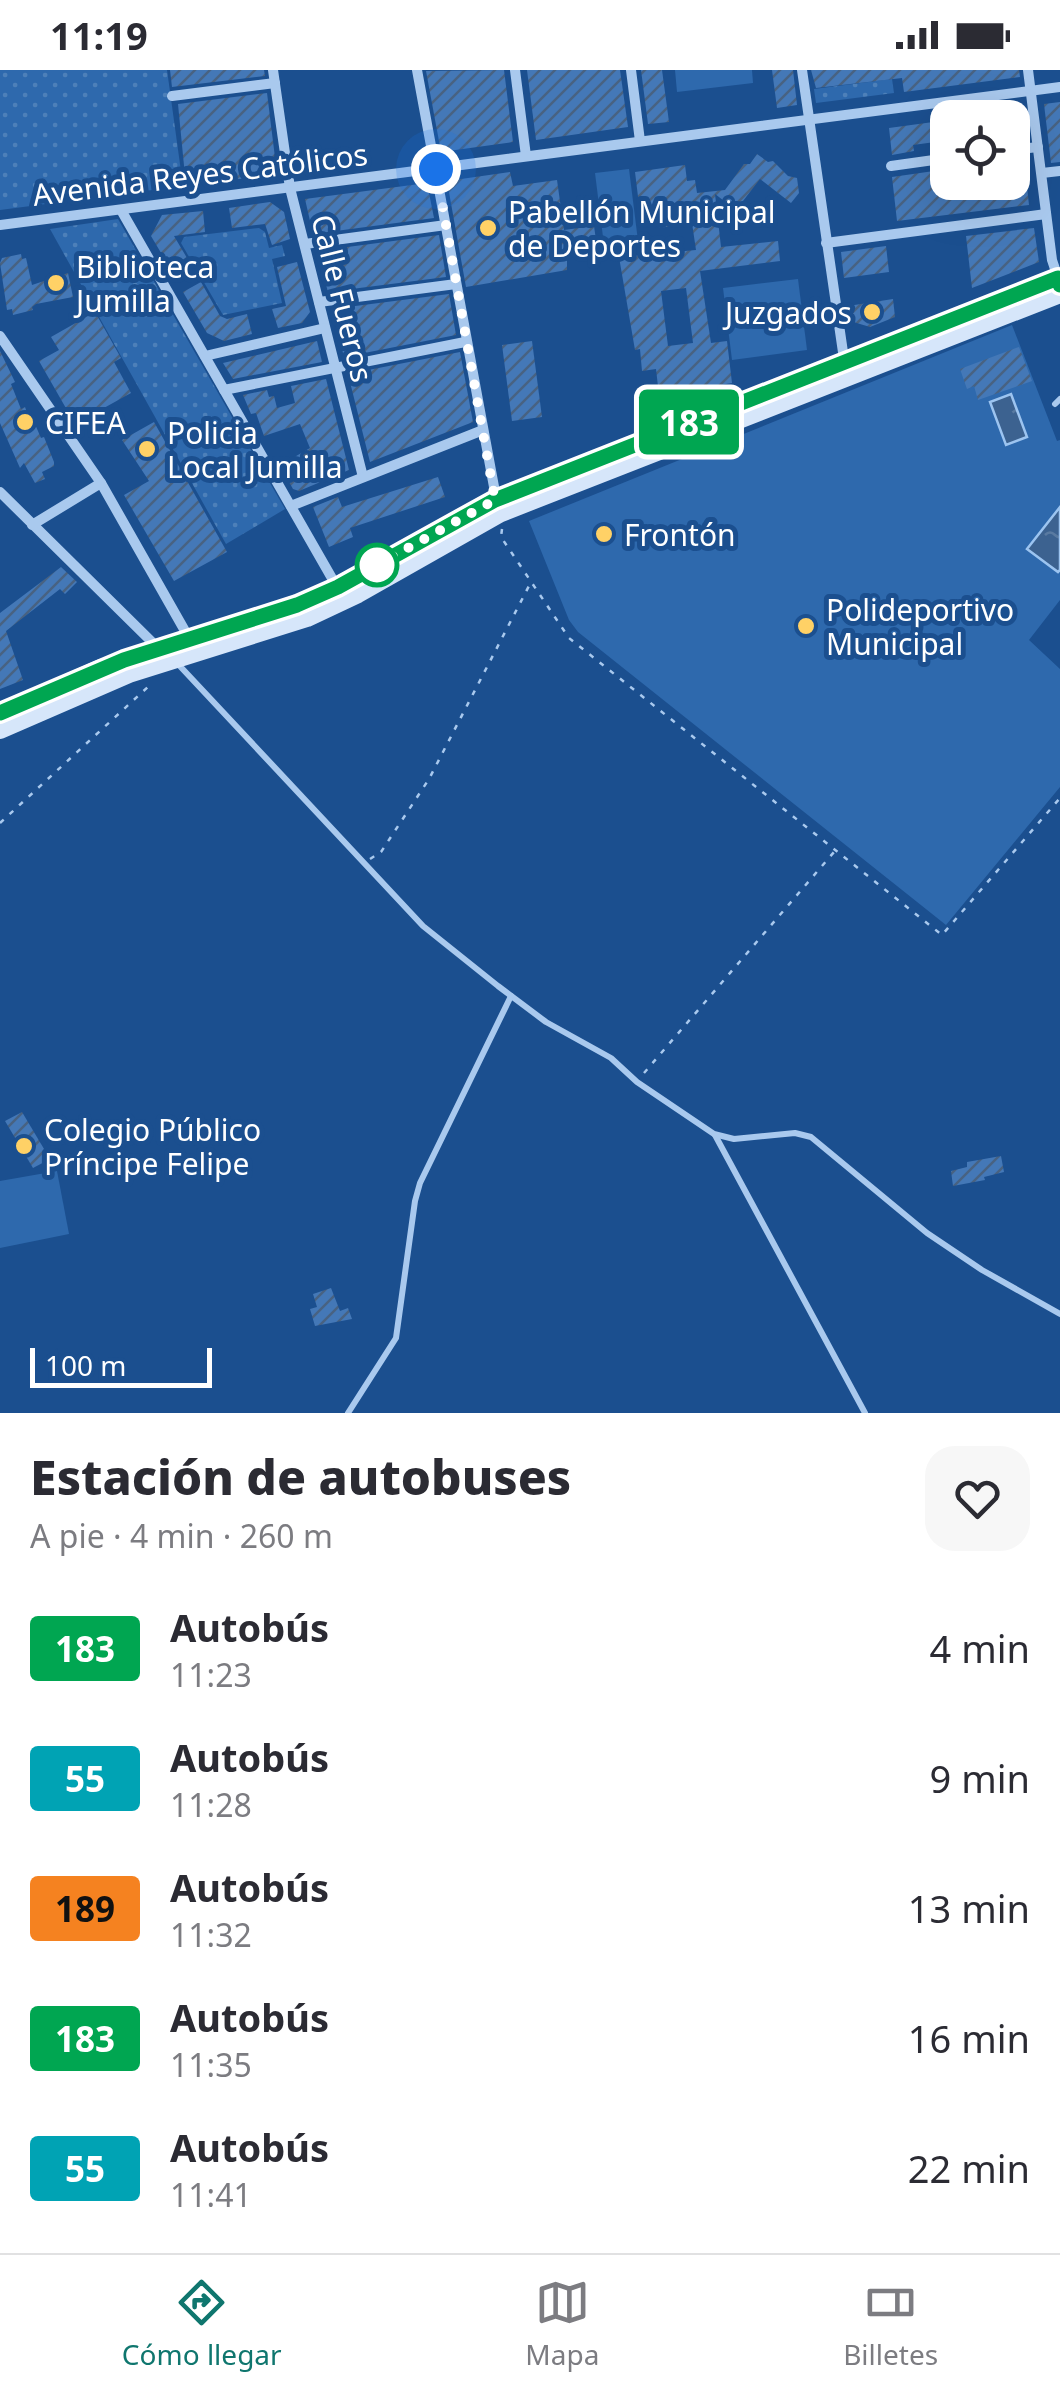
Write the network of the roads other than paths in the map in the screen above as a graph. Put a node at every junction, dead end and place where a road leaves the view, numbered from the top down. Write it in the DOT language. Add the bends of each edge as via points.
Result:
graph roads {
  1 [pos="273,70"];
  2 [pos="417,70"];
  3 [pos="515,70"];
  4 [pos="631,70"];
  5 [pos="802,70"];
  6 [pos="1028,70"];
  7 [pos="274,83"];
  8 [pos="1060,87"];
  9 [pos="1030,90"];
  10 [pos="172,96"];
  11 [pos="811,121"];
  12 [pos="640,141"];
  13 [pos="1038,147"];
  14 [pos="1030,148"];
  15 [pos="526,156"];
  16 [pos="930,161"];
  17 [pos="891,166"];
  18 [pos="436,169"];
  19 [pos="1060,170"];
  20 [pos="1042,173"];
  21 [pos="290,188"];
  22 [pos="121,210"];
  23 [pos="1046,214"];
  24 [pos="0,225"];
  25 [pos="446,226"];
  26 [pos="826,242"];
  27 [pos="305,244"];
  28 [pos="1060,283"];
  29 [pos="456,284"];
  30 [pos="319,302"];
  31 [pos="325,328"];
  32 [pos="0,336"];
  33 [pos="466,342"];
  34 [pos="205,356"];
  35 [pos="334,366"];
  36 [pos="846,370"];
  37 [pos="224,390"];
  38 [pos="483,430"];
  39 [pos="363,477"];
  40 [pos="101,483"];
  41 [pos="0,492"];
  42 [pos="291,506"];
  43 [pos="500,512"];
  44 [pos="32,525"];
  45 [pos="338,587"];
  46 [pos="189,638"];
  47 [pos="155,649"];
  48 [pos="174,659"];
  49 [pos="0,713"];
  50 [pos="0,730"];
  51 [pos="511,996"];
  52 [pos="714,1134"];
  53 [pos="1060,1314"];
  54 [pos="348,1413"];
  55 [pos="866,1413"];
  1 -- 7 [label="street, Calle Fueros"];
  2 -- 18 [label="street"];
  3 -- 15 [label="street"];
  4 -- 12 [label="street"];
  5 -- 11 [label="street"];
  6 -- 9 [label="street"];
  7 -- 10 [label="street"];
  7 -- 21 [label="street, Calle Fueros"];
  8 -- 9 [label="street, Avenida Reyes Católicos"];
  9 -- 11 [label="street, Avenida Reyes Católicos"];
  9 -- 13 [label="street"];
  11 -- 12 [label="street, Avenida Reyes Católicos"];
  11 -- 26 [label="street"];
  12 -- 15 [label="street, Avenida Reyes Católicos"];
  13 -- 14 [label="street"];
  13 -- 20 [label="street"];
  15 -- 18 [label="street, Avenida Reyes Católicos"];
  16 -- 17 [label="street"];
  18 -- 21 [label="street, Avenida Reyes Católicos"];
  18 -- 25 [label="street"];
  19 -- 20 [label="street"];
  20 -- 23 [label="street"];
  21 -- 22 [label="street, Avenida Reyes Católicos"];
  21 -- 27 [label="street, Calle Fueros"];
  22 -- 24 [label="street, Avenida Reyes Católicos"];
  22 -- 34 [label="street"];
  23 -- 26 [label="street"];
  23 -- 28 [label="street"];
  25 -- 27 [label="street"];
  25 -- 29 [label="street"];
  26 -- 36 [label="street"];
  27 -- 30 [label="street, Calle Fueros"];
  28 -- 36 [label="main road"];
  29 -- 30 [label="street"];
  29 -- 33 [label="street"];
  30 -- 31 [label="street, Calle Fueros"];
  31 -- 34 [label="street"];
  31 -- 35 [label="street, Calle Fueros"];
  32 -- 40 [label="street"];
  33 -- 35 [label="street"];
  33 -- 38 [label="street"];
  34 -- 37 [label="street"];
  35 -- 37 [label="street"];
  35 -- 39 [label="street, Calle Fueros"];
  36 -- 43 [label="main road"];
  37 -- 42 [label="street"];
  38 -- 39 [label="street"];
  38 -- 43 [label="street"];
  39 -- 42 [label="street"];
  40 -- 44 [label="street"];
  40 -- 46 [label="street"];
  41 -- 44 [label="street"];
  42 -- 45 [label="street"];
  43 -- 45 [label="main road"];
  43 -- 48 [label="main road" via="307,618"];
  44 -- 47 [label="street"];
  45 -- 46 [label="main road"];
  46 -- 47 [label="main road"];
  47 -- 49 [label="main road"];
  48 -- 50 [label="main road"];
  48 -- 51 [label="lane" via="423,926"];
  51 -- 52 [label="lane"];
  51 -- 54 [label="lane" via="420,1183 396,1338"];
  52 -- 53 [label="lane" via="811,1137 928,1232"];
  52 -- 55 [label="lane"];
}
